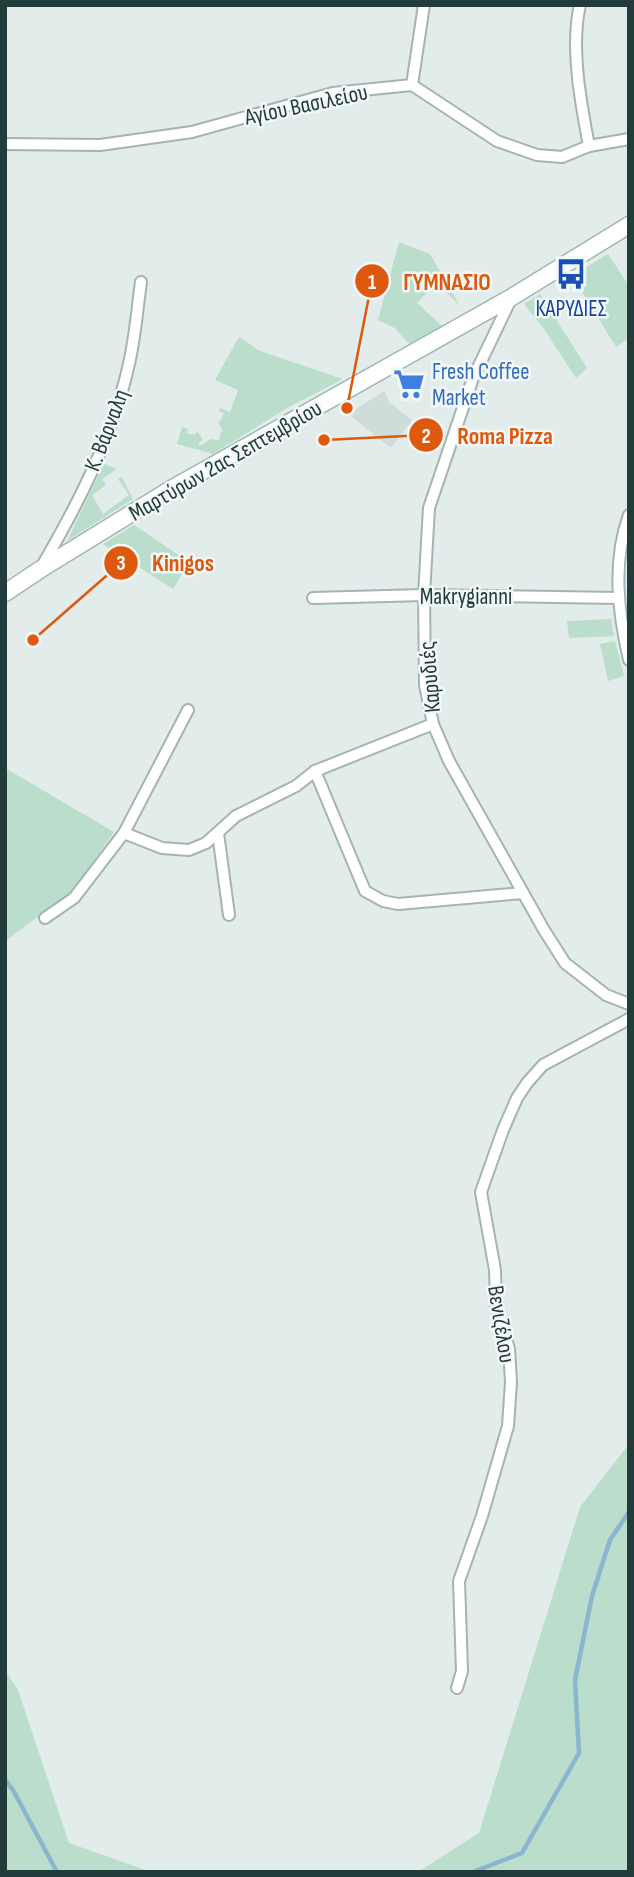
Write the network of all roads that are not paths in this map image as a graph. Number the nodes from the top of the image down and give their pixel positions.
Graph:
1 (424, 5) edge
2 (580, 5) edge
3 (412, 85) junction
4 (629, 139) edge
5 (5, 144) edge
6 (589, 146) junction
7 (629, 225) edge
8 (141, 282) dead end
9 (512, 298) junction
10 (629, 515) edge
11 (41, 569) junction
12 (5, 593) edge
13 (424, 596) junction
14 (313, 598) dead end
15 (619, 598) junction
16 (629, 660) edge
17 (188, 710) dead end
18 (433, 724) junction
19 (315, 771) junction
20 (124, 833) junction
21 (218, 833) junction
22 (523, 893) junction
23 (229, 915) dead end
24 (46, 918) dead end
25 (629, 1004) edge
26 (629, 1019) edge
27 (457, 1688) dead end

1 - 3 street
2 - 6 street
3 - 5 street, Αγίου Βασιλείου
3 - 6 street
4 - 6 street
7 - 9 street, Μαρτύρων 2ας Σεπτεμβρίου
8 - 11 street, Κ. Βάρναλη
9 - 11 street, Μαρτύρων 2ας Σεπτεμβρίου
9 - 13 street, Καρυδιές
10 - 15 street
11 - 12 street, Μαρτύρων 2ας Σεπτεμβρίου
13 - 14 street, Makrygianni
13 - 15 street, Makrygianni
13 - 18 street, Καρυδιές
15 - 16 street
17 - 20 street
18 - 19 street
18 - 22 street, Καρυδιές
19 - 21 street
19 - 22 street
20 - 21 street
20 - 24 street
21 - 23 street
22 - 25 street, Καρυδιές
26 - 27 street, Βενιζέλου

